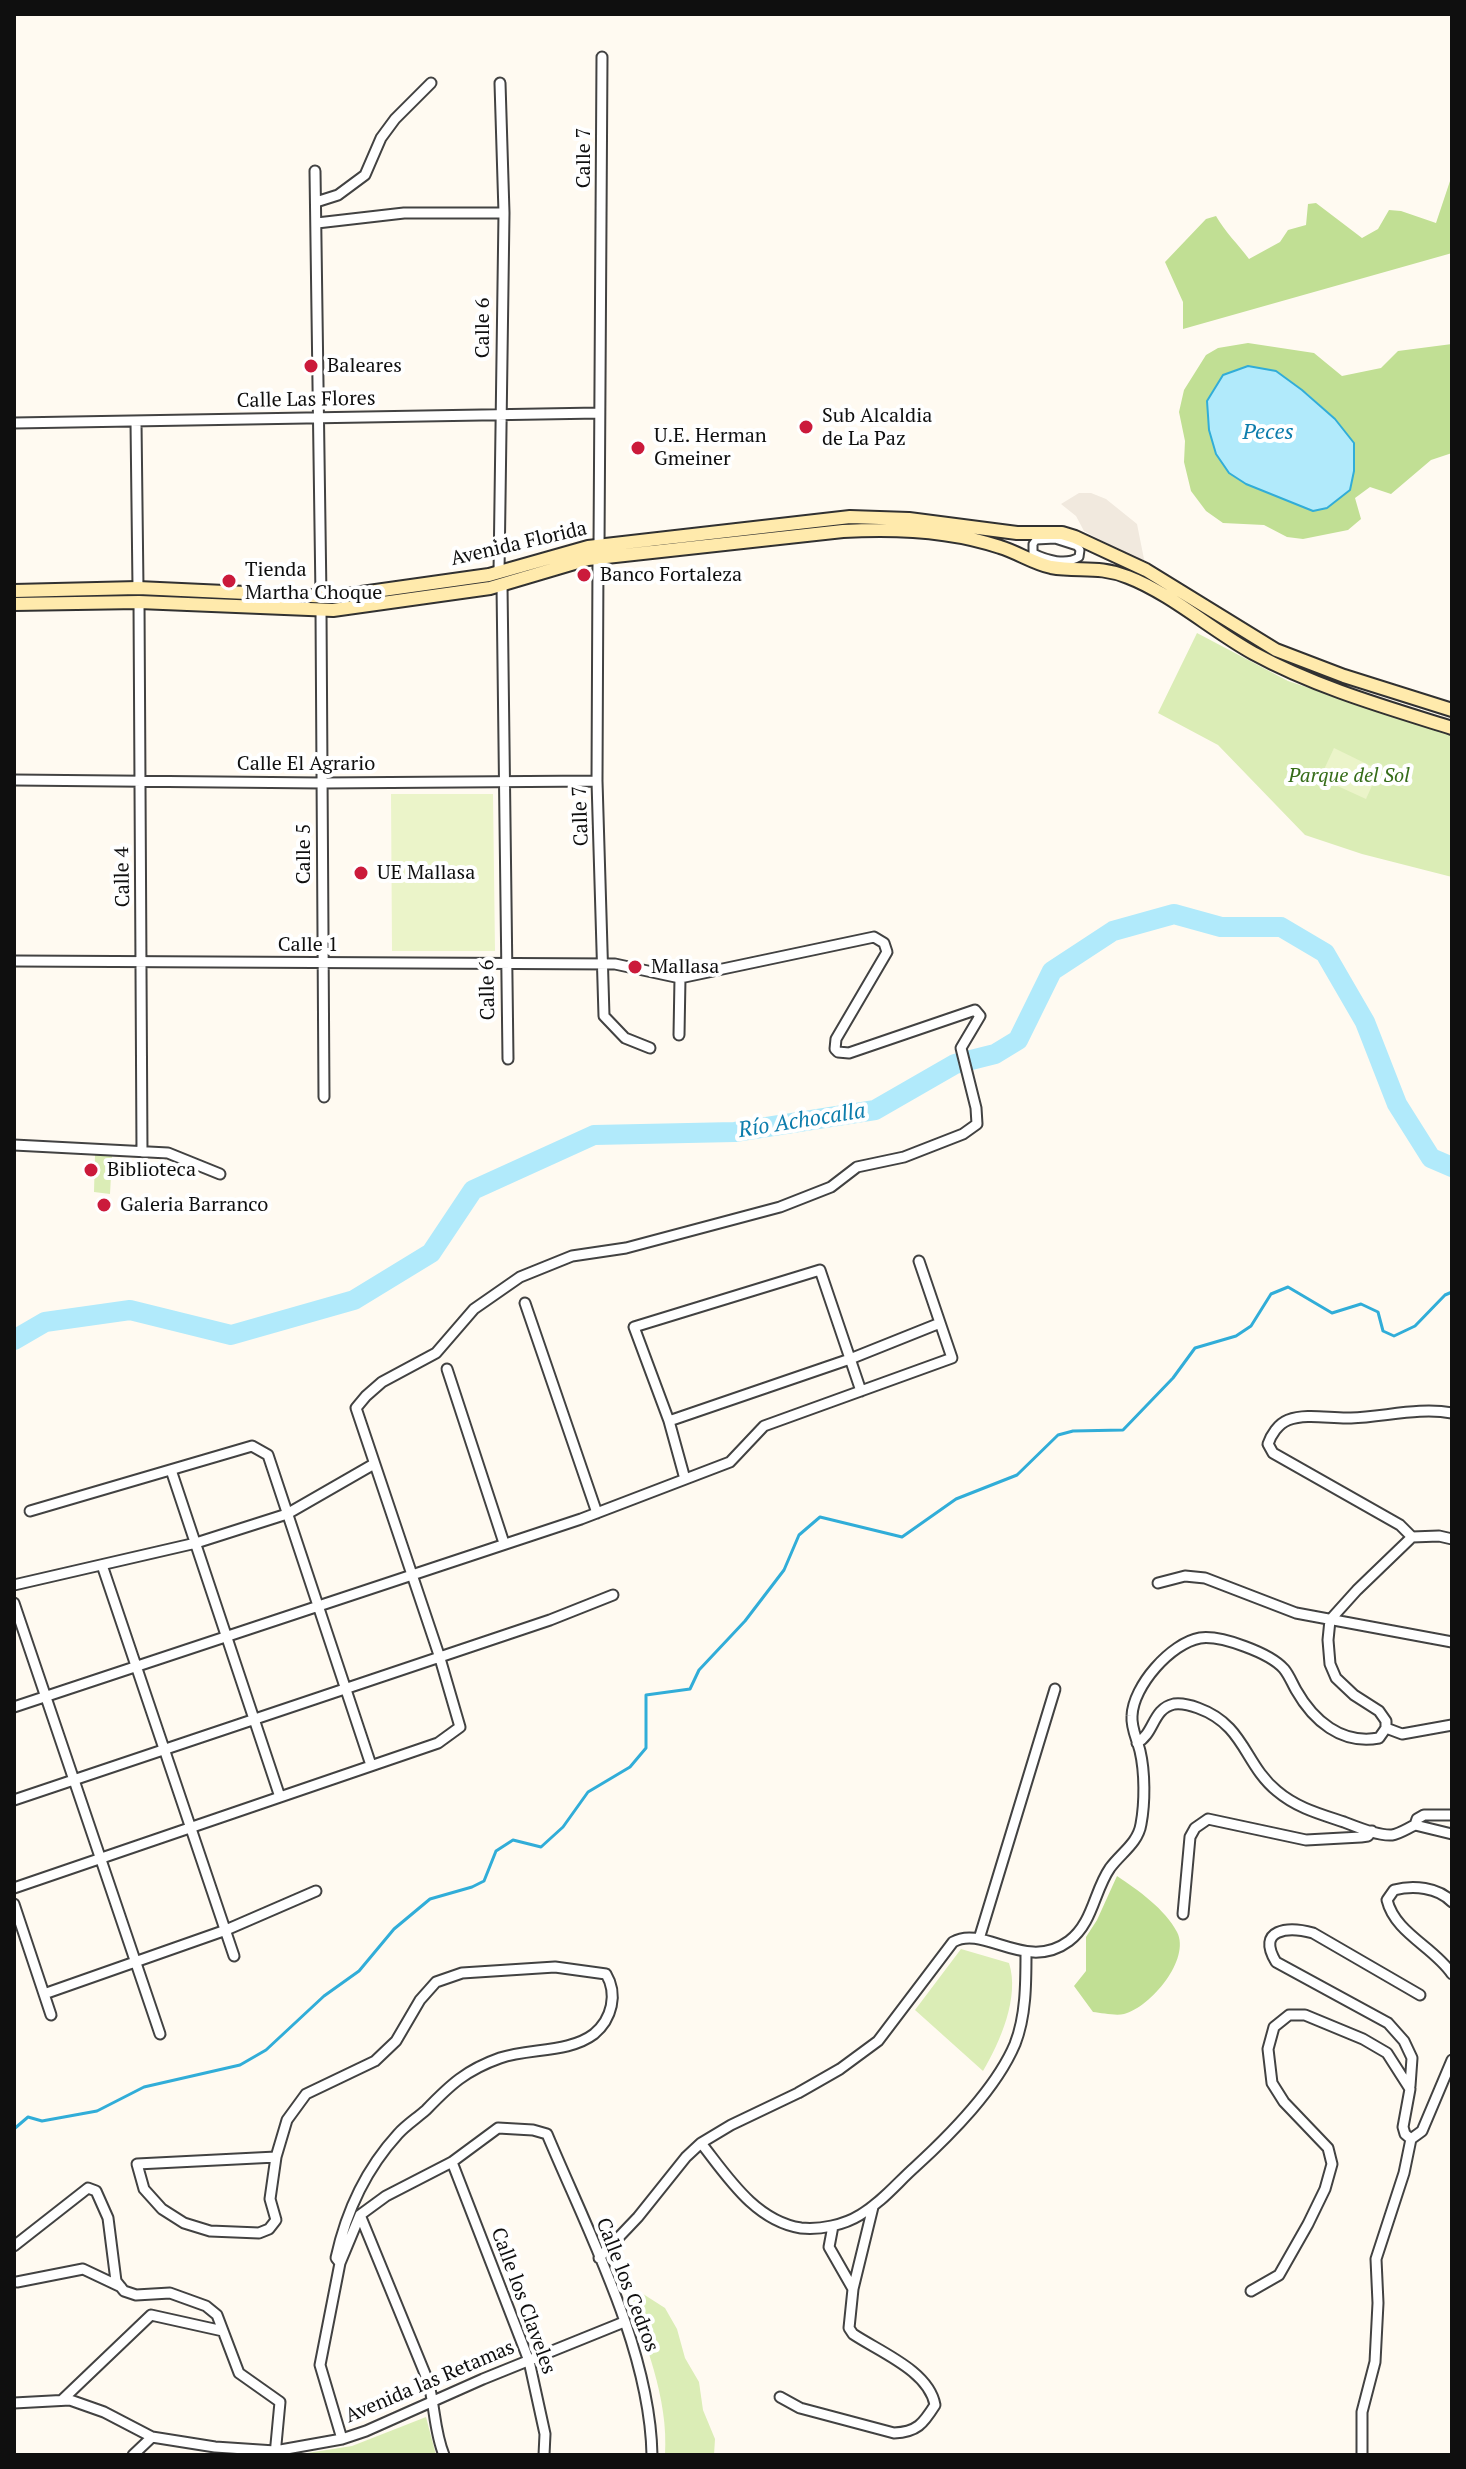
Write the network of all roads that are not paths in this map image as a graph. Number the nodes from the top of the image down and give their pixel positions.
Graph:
1 (602, 57) dead end
2 (431, 83) dead end
3 (500, 83) dead end
4 (315, 171) dead end
5 (316, 202) junction
6 (504, 213) junction
7 (317, 223) junction
8 (599, 413) junction
9 (501, 414) junction
10 (320, 418) junction
11 (136, 422) junction
12 (14, 423) edge
13 (1034, 536) junction
14 (1085, 543) junction
15 (598, 553) junction
16 (1027, 558) junction
17 (1080, 567) junction
18 (500, 578) junction
19 (138, 588) junction
20 (14, 591) edge
21 (139, 602) junction
22 (14, 604) edge
23 (321, 604) junction
24 (1452, 710) edge
25 (1452, 728) edge
26 (14, 780) edge
27 (140, 781) junction
28 (504, 781) junction
29 (597, 781) junction
30 (322, 783) junction
31 (14, 961) edge
32 (142, 962) junction
33 (322, 963) junction
34 (602, 964) junction
35 (505, 965) junction
36 (680, 978) junction
37 (679, 1035) dead end
38 (650, 1048) dead end
39 (508, 1059) dead end
40 (324, 1097) dead end
41 (14, 1145) edge
42 (142, 1152) junction
43 (220, 1174) dead end
44 (919, 1261) dead end
45 (525, 1303) dead end
46 (940, 1323) junction
47 (850, 1359) junction
48 (447, 1369) dead end
49 (861, 1391) junction
50 (1452, 1413) edge
51 (669, 1421) junction
52 (374, 1464) junction
53 (171, 1470) junction
54 (685, 1479) junction
55 (30, 1511) dead end
56 (597, 1513) junction
57 (287, 1514) junction
58 (1412, 1537) junction
59 (1452, 1539) edge
60 (196, 1543) junction
61 (504, 1543) junction
62 (102, 1565) junction
63 (411, 1573) junction
64 (1158, 1583) dead end
65 (14, 1585) edge
66 (613, 1595) dead end
67 (14, 1603) edge
68 (318, 1605) junction
69 (1330, 1620) junction
70 (226, 1635) junction
71 (1452, 1642) edge
72 (439, 1657) junction
73 (136, 1665) junction
74 (346, 1688) junction
75 (1055, 1689) dead end
76 (46, 1696) junction
77 (14, 1707) edge
78 (254, 1719) junction
79 (1452, 1725) edge
80 (1386, 1728) junction
81 (1137, 1743) junction
82 (165, 1749) junction
83 (371, 1765) junction
84 (74, 1780) junction
85 (280, 1797) junction
86 (14, 1800) edge
87 (1452, 1815) edge
88 (1415, 1825) junction
89 (191, 1827) junction
90 (1372, 1831) junction
91 (1452, 1834) edge
92 (100, 1858) junction
93 (14, 1888) edge
94 (316, 1891) dead end
95 (1452, 1902) edge
96 (14, 1904) edge
97 (1183, 1914) dead end
98 (226, 1930) junction
99 (979, 1939) junction
100 (1026, 1953) junction
101 (234, 1956) dead end
102 (135, 1962) junction
103 (1452, 1974) edge
104 (44, 1994) junction
105 (1420, 1995) dead end
106 (51, 2015) dead end
107 (160, 2034) dead end
108 (1452, 2060) edge
109 (1410, 2089) junction
110 (1411, 2139) junction
111 (701, 2143) junction
112 (276, 2157) junction
113 (452, 2162) junction
114 (873, 2207) junction
115 (360, 2215) junction
116 (833, 2226) junction
117 (14, 2246) edge
118 (599, 2258) junction
119 (340, 2263) junction
120 (17, 2282) dead end
121 (121, 2287) junction
122 (853, 2289) junction
123 (1251, 2291) dead end
124 (624, 2322) junction
125 (223, 2331) junction
126 (529, 2361) junction
127 (780, 2397) dead end
128 (62, 2401) junction
129 (434, 2401) junction
130 (14, 2403) edge
131 (152, 2437) junction
132 (342, 2439) junction
133 (275, 2453) edge
134 (133, 2455) edge
135 (444, 2455) edge
136 (544, 2455) edge
137 (652, 2455) edge
138 (1362, 2455) edge

1 - 8 street, Calle 7
2 - 5 street
3 - 6 street, Calle 6
4 - 5 street, Calle 5
5 - 7 street, Calle 5
6 - 7 street
6 - 9 street, Calle 6
7 - 10 street, Calle 5
8 - 9 street, Calle Las Flores
8 - 15 street, Calle 7
9 - 10 street, Calle Las Flores
9 - 18 street, Calle 6
10 - 11 street, Calle Las Flores
10 - 23 street, Calle 5
11 - 12 street, Calle Las Flores
11 - 19 street
13 - 13 street
13 - 14 main road, Avenida Florida
13 - 15 main road, Avenida Florida
13 - 16 main road
14 - 17 main road
14 - 24 main road, Avenida Florida
15 - 16 main road, Avenida Florida
15 - 18 main road, Avenida Florida
15 - 29 street, Calle 7
16 - 17 main road, Avenida Florida
17 - 25 main road, Avenida Florida
18 - 23 main road, Avenida Florida
18 - 28 street, Calle 6
19 - 20 main road, Avenida Florida
19 - 21 main road
19 - 23 main road, Avenida Florida
21 - 22 main road, Avenida Florida
21 - 23 main road, Avenida Florida
21 - 27 street, Calle 4
23 - 30 street, Calle 5
26 - 27 street, Calle El Agrario
27 - 30 street, Calle El Agrario
27 - 32 street, Calle 4
28 - 29 street, Calle El Agrario
28 - 30 street, Calle El Agrario
28 - 35 street, Calle 6
29 - 34 street, Calle 7
30 - 33 street, Calle 5
31 - 32 street, Calle 1
32 - 33 street, Calle 1
32 - 42 street, Calle 4
33 - 35 street, Calle 1
33 - 40 street, Calle 5
34 - 35 street, Calle 1
34 - 36 street, Calle 1
34 - 38 street, Calle 7
35 - 39 street, Calle 6
36 - 37 street
36 - 52 street
41 - 42 street
42 - 43 street
44 - 46 street
45 - 56 street
46 - 47 street
46 - 49 street
47 - 49 street
47 - 51 street
47 - 51 street
48 - 61 street
49 - 54 street
50 - 58 street
51 - 54 street
52 - 57 street
52 - 63 street
53 - 55 street
53 - 57 street
53 - 60 street
54 - 56 street
56 - 61 street
57 - 60 street
57 - 68 street
58 - 59 street
58 - 69 street
60 - 62 street
60 - 70 street
61 - 63 street
62 - 65 street
62 - 73 street
63 - 68 street
63 - 72 street
64 - 69 street
66 - 72 street
67 - 76 street
68 - 70 street
68 - 74 street
69 - 71 street
69 - 80 street
70 - 73 street
70 - 78 street
72 - 74 street
72 - 83 street
73 - 76 street
73 - 82 street
74 - 78 street
74 - 83 street
75 - 99 street
76 - 77 street
76 - 84 street
78 - 82 street
78 - 85 street
79 - 80 street
80 - 81 street
81 - 90 street
81 - 100 street
82 - 84 street
82 - 89 street
83 - 85 street
84 - 86 street
84 - 92 street
85 - 89 street
87 - 88 street
88 - 90 street
88 - 91 street
89 - 92 street
89 - 98 street
90 - 97 street
92 - 93 street
92 - 102 street
94 - 98 street
95 - 103 street
96 - 104 street
98 - 101 street
98 - 102 street
99 - 100 street
99 - 111 street
100 - 114 street
102 - 104 street
102 - 107 street
104 - 106 street
105 - 109 street
108 - 110 street
109 - 110 street
109 - 123 street
110 - 138 street
111 - 116 street
111 - 118 street
112 - 112 street
112 - 119 street
113 - 115 street
113 - 118 street, Calle los Cedros
113 - 126 street, Calle los Claveles
114 - 116 street
114 - 122 street
115 - 119 street
115 - 129 street
116 - 122 street
117 - 121 street
118 - 124 street, Calle los Cedros
119 - 132 street
120 - 121 street
121 - 125 street
122 - 127 street
124 - 126 street, Avenida las Retamas
124 - 137 street, Calle los Cedros
125 - 128 street
125 - 133 street
126 - 129 street, Avenida las Retamas
126 - 136 street, Calle los Claveles
128 - 130 street, Avenida las Retamas
128 - 131 street, Avenida las Retamas
129 - 132 street, Avenida las Retamas
129 - 135 street
131 - 133 street, Avenida las Retamas
131 - 134 street
132 - 133 street, Avenida las Retamas

